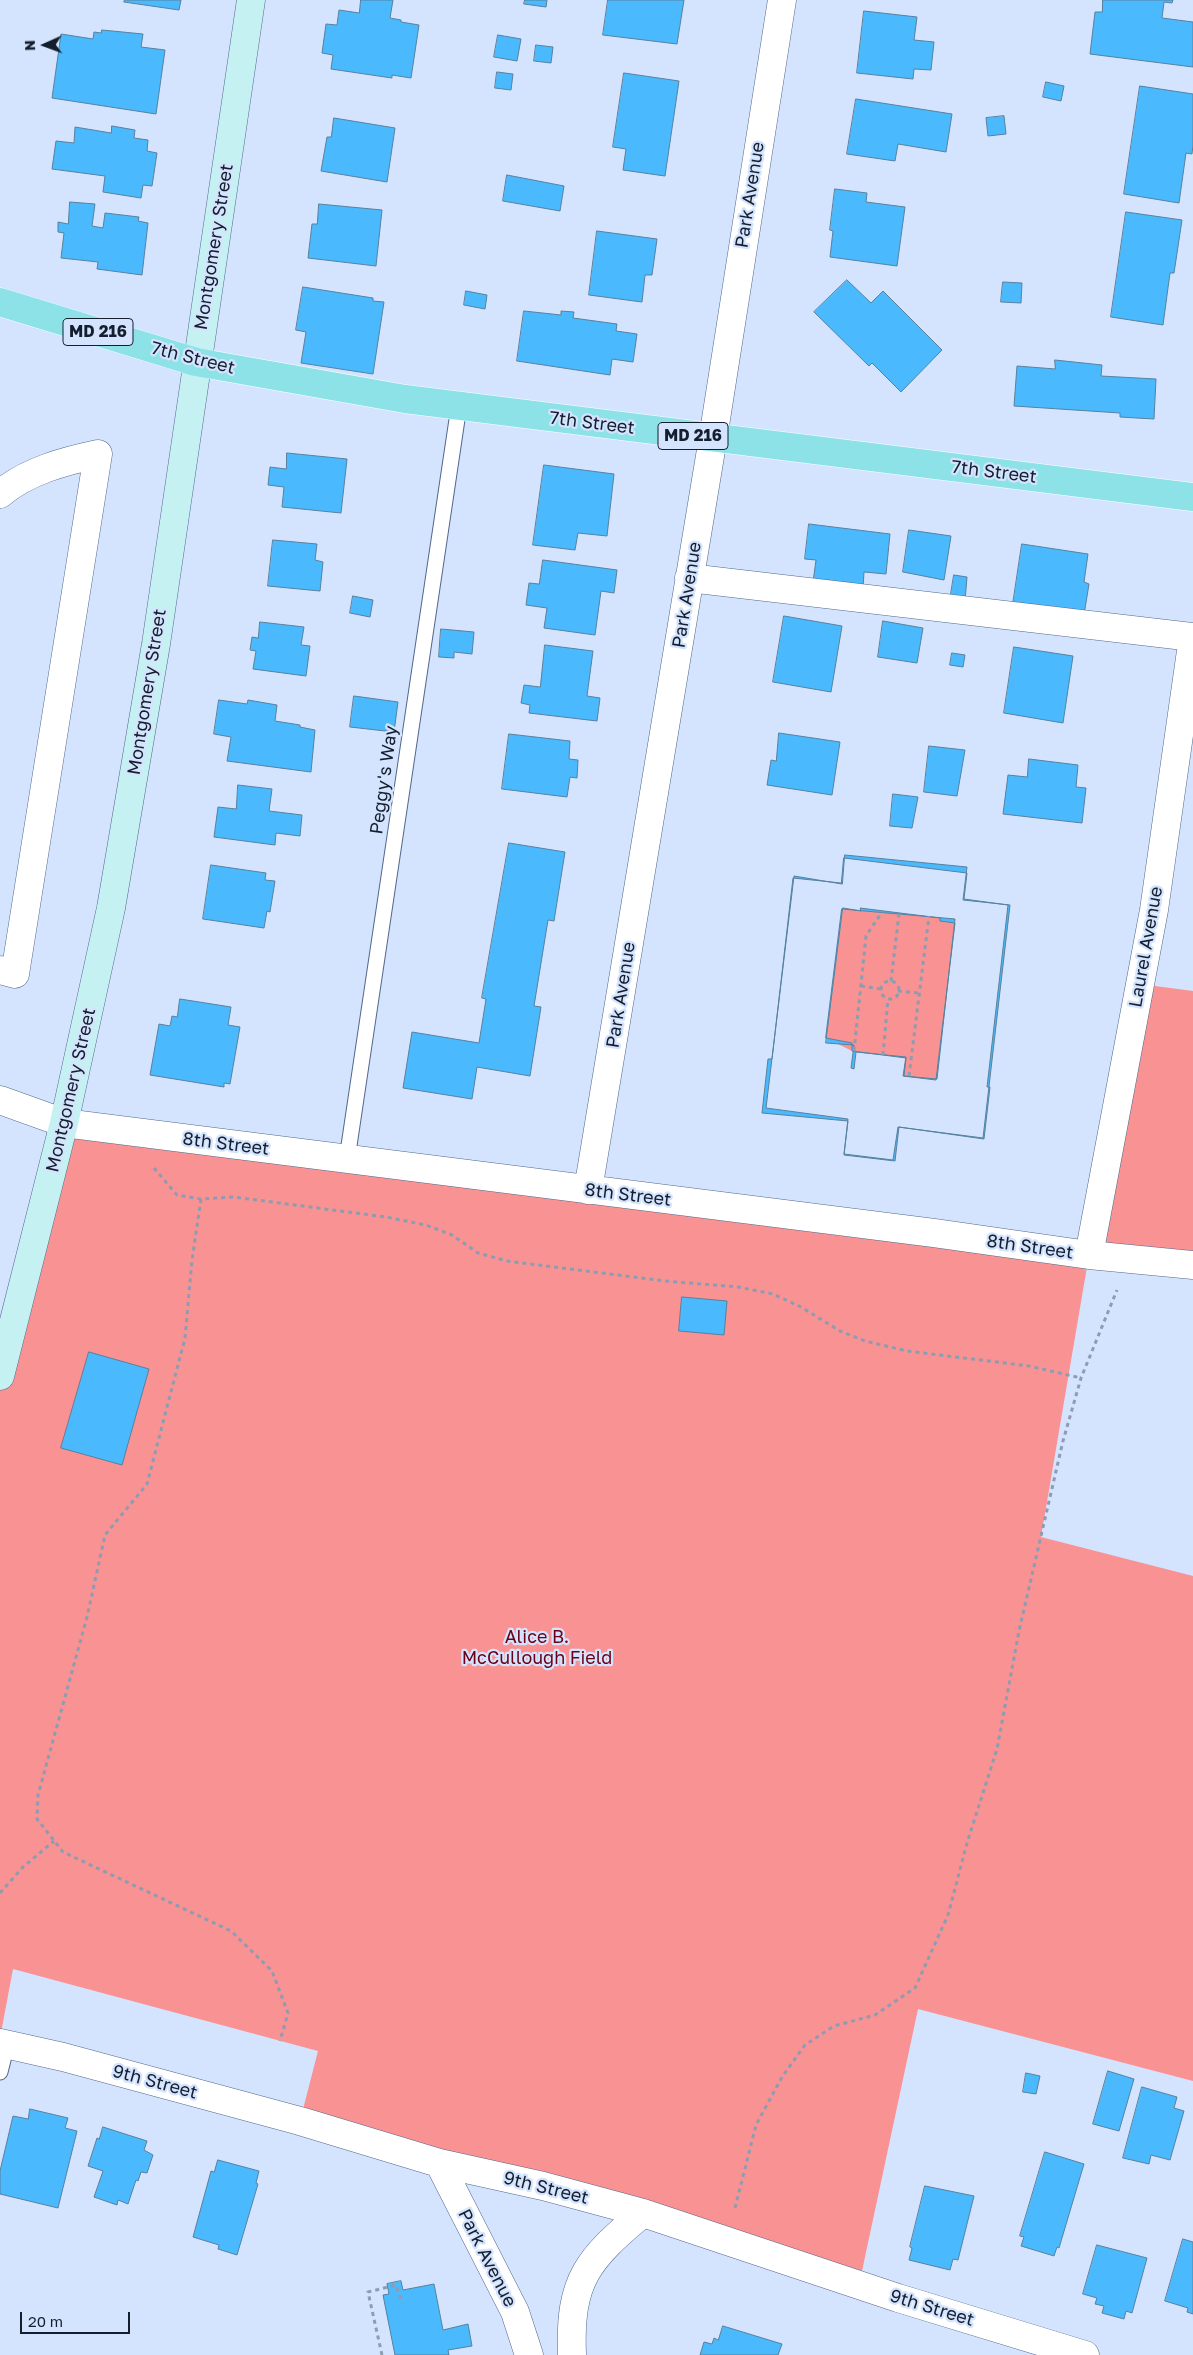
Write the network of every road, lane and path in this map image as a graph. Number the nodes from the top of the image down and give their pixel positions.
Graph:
1 (252, 0) edge
2 (782, 0) edge
3 (0, 302) edge
4 (196, 362) junction
5 (458, 406) junction
6 (713, 438) junction
7 (0, 494) edge
8 (1193, 496) edge
9 (689, 578) junction
10 (1193, 637) edge
11 (882, 912) dead end
12 (899, 914) dead end
13 (929, 916) dead end
14 (0, 970) edge
15 (891, 981) junction
16 (861, 986) junction
17 (880, 989) junction
18 (898, 991) junction
19 (919, 993) junction
20 (888, 999) junction
21 (854, 1051) dead end
22 (883, 1055) dead end
23 (909, 1076) dead end
24 (0, 1100) edge
25 (64, 1123) junction
26 (123, 1131) junction
27 (347, 1159) junction
28 (588, 1190) junction
29 (201, 1199) junction
30 (1089, 1255) junction
31 (1130, 1257) junction
32 (1193, 1265) edge
33 (0, 1376) edge
34 (1081, 1378) junction
35 (54, 1841) junction
36 (0, 1893) edge
37 (280, 2041) dead end
38 (3, 2044) edge
39 (0, 2072) edge
40 (439, 2163) junction
41 (643, 2212) junction
42 (726, 2241) junction
43 (402, 2303) dead end
44 (382, 2355) edge
45 (529, 2355) edge
46 (572, 2355) edge
47 (1085, 2355) edge

1 - 4 street, Montgomery Street
2 - 6 street, Park Avenue
3 - 4 main road, 7th Street / MD 216
4 - 5 main road, 7th Street / MD 216
4 - 25 street, Montgomery Street
5 - 6 main road, 7th Street / MD 216
5 - 27 lane, Peggy's Way
6 - 8 main road, 7th Street / MD 216
6 - 9 street, Park Avenue
7 - 14 street
9 - 10 street
9 - 28 street, Park Avenue
10 - 30 street, Laurel Avenue
11 - 16 path
12 - 15 path
13 - 19 path
15 - 17 path
15 - 18 path
16 - 17 path
16 - 21 path
17 - 20 path
18 - 19 path
18 - 20 path
19 - 23 path
20 - 22 path
24 - 25 street, 8th Street
25 - 26 street, 8th Street
25 - 33 street, Montgomery Street
26 - 27 street, 8th Street
26 - 29 path
27 - 28 street, 8th Street
28 - 30 street, 8th Street
29 - 34 path
29 - 35 path
30 - 31 street, 8th Street
31 - 32 street, 8th Street
31 - 34 path
34 - 42 path
35 - 36 path
35 - 37 path
38 - 39 lane
38 - 40 street, 9th Street
40 - 41 street, 9th Street
40 - 45 street, Park Avenue
41 - 42 street, 9th Street
41 - 46 street
42 - 47 street, 9th Street
43 - 44 path

